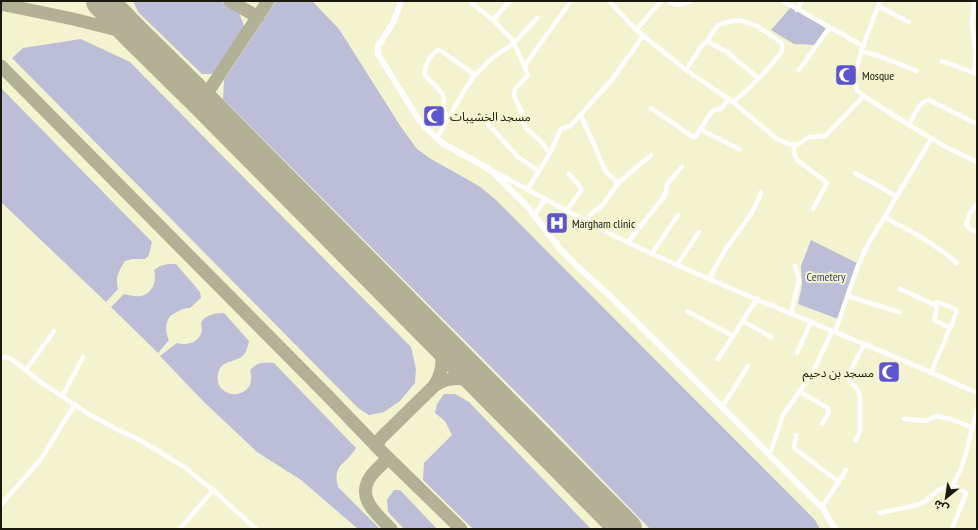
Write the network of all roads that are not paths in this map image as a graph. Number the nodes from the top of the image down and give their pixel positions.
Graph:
1 (401, 1) edge
2 (510, 1) edge
3 (571, 1) edge
4 (609, 1) edge
5 (661, 1) edge
6 (669, 1) edge
7 (691, 1) edge
8 (782, 1) edge
9 (802, 1) edge
10 (880, 1) edge
11 (974, 1) edge
12 (472, 3) dead end
13 (878, 6) junction
14 (797, 10) junction
15 (537, 18) dead end
16 (493, 20) junction
17 (909, 22) dead end
18 (830, 28) junction
19 (636, 30) junction
20 (643, 36) junction
21 (706, 42) junction
22 (514, 43) junction
23 (862, 49) junction
24 (942, 61) dead end
25 (525, 65) junction
26 (686, 70) junction
27 (799, 70) dead end
28 (917, 71) dead end
29 (975, 74) edge
30 (475, 75) junction
31 (759, 79) junction
32 (864, 96) junction
33 (731, 101) junction
34 (651, 108) dead end
35 (581, 115) junction
36 (447, 119) junction
37 (487, 123) dead end
38 (975, 123) dead end
39 (909, 125) junction
40 (700, 129) junction
41 (437, 138) junction
42 (931, 139) junction
43 (794, 145) junction
44 (739, 148) dead end
45 (550, 153) junction
46 (651, 155) dead end
47 (977, 162) edge
48 (682, 167) dead end
49 (489, 169) junction
50 (539, 172) junction
51 (855, 172) dead end
52 (569, 174) dead end
53 (618, 183) junction
54 (527, 190) junction
55 (761, 192) dead end
56 (896, 196) junction
57 (545, 199) junction
58 (977, 204) edge
59 (813, 209) dead end
60 (566, 211) junction
61 (678, 215) dead end
62 (534, 216) junction
63 (884, 217) junction
64 (587, 222) junction
65 (699, 232) dead end
66 (976, 232) dead end
67 (628, 242) junction
68 (652, 253) junction
69 (957, 263) dead end
70 (677, 265) junction
71 (795, 266) dead end
72 (709, 278) junction
73 (900, 289) dead end
74 (848, 296) junction
75 (757, 299) junction
76 (935, 305) junction
77 (687, 310) dead end
78 (899, 312) dead end
79 (791, 313) junction
80 (743, 321) junction
81 (811, 322) junction
82 (950, 328) junction
83 (54, 331) dead end
84 (833, 332) junction
85 (733, 336) junction
86 (772, 337) dead end
87 (864, 345) junction
88 (797, 353) dead end
89 (83, 357) dead end
90 (1, 358) edge
91 (718, 359) dead end
92 (748, 366) dead end
93 (26, 370) junction
94 (931, 373) junction
95 (800, 392) junction
96 (977, 393) edge
97 (62, 395) junction
98 (75, 404) junction
99 (722, 407) junction
100 (977, 411) edge
101 (904, 419) dead end
102 (822, 424) dead end
103 (972, 427) junction
104 (796, 434) dead end
105 (855, 441) dead end
106 (770, 454) junction
107 (846, 470) dead end
108 (839, 482) junction
109 (952, 485) junction
110 (213, 490) junction
111 (1, 505) edge
112 (822, 508) junction
113 (878, 513) dead end
114 (180, 529) edge
115 (256, 529) edge
116 (835, 529) edge
117 (952, 529) edge

1 - 41 main road
2 - 16 street
3 - 25 street
4 - 19 street
5 - 19 street
6 - 7 street
8 - 14 street
9 - 14 street
10 - 13 street
11 - 29 street
12 - 16 street
13 - 17 street
13 - 23 street
14 - 18 street
15 - 22 street
16 - 22 street
18 - 23 street
18 - 27 street
19 - 20 street
20 - 26 street
20 - 35 street
21 - 26 street
21 - 31 street
21 - 31 street
22 - 25 street
22 - 30 street
23 - 28 street
23 - 32 street
24 - 29 street
25 - 45 street
26 - 33 street
30 - 36 street
30 - 36 street
31 - 33 street
32 - 39 street
32 - 43 street
33 - 40 street
33 - 43 street
34 - 40 street
35 - 45 street
35 - 53 street
36 - 41 street
37 - 50 street
38 - 39 street
39 - 42 street
40 - 44 street
41 - 49 main road
42 - 47 street
42 - 56 street
43 - 59 street
45 - 50 street
46 - 53 street
48 - 67 street
49 - 54 street
49 - 62 main road
50 - 54 street
51 - 56 street
52 - 60 street
53 - 64 street
54 - 57 street
55 - 72 street
56 - 63 street
57 - 60 street
57 - 62 street
58 - 66 street
60 - 64 street
61 - 68 street
62 - 99 main road
63 - 69 street
63 - 74 street
64 - 67 street
65 - 70 street
67 - 68 street
68 - 70 street
70 - 72 street
71 - 79 street
72 - 75 street
73 - 76 street
74 - 78 street
74 - 84 street
75 - 79 street
75 - 80 street
76 - 82 street
76 - 82 street
77 - 85 street
79 - 81 street
80 - 85 street
80 - 86 street
81 - 84 street
81 - 88 street
82 - 94 street
83 - 93 street
84 - 87 street
84 - 95 street
85 - 91 street
87 - 94 street
87 - 105 street
89 - 97 street
90 - 93 street
92 - 99 street
93 - 97 street
94 - 96 street
95 - 102 street
95 - 106 street
97 - 98 street
98 - 110 street
98 - 111 street
99 - 106 main road
100 - 103 street
101 - 103 street
103 - 109 street
104 - 108 street
106 - 112 main road
107 - 108 street
108 - 112 street
109 - 113 street
109 - 117 street
110 - 114 street
110 - 115 street
112 - 116 main road

